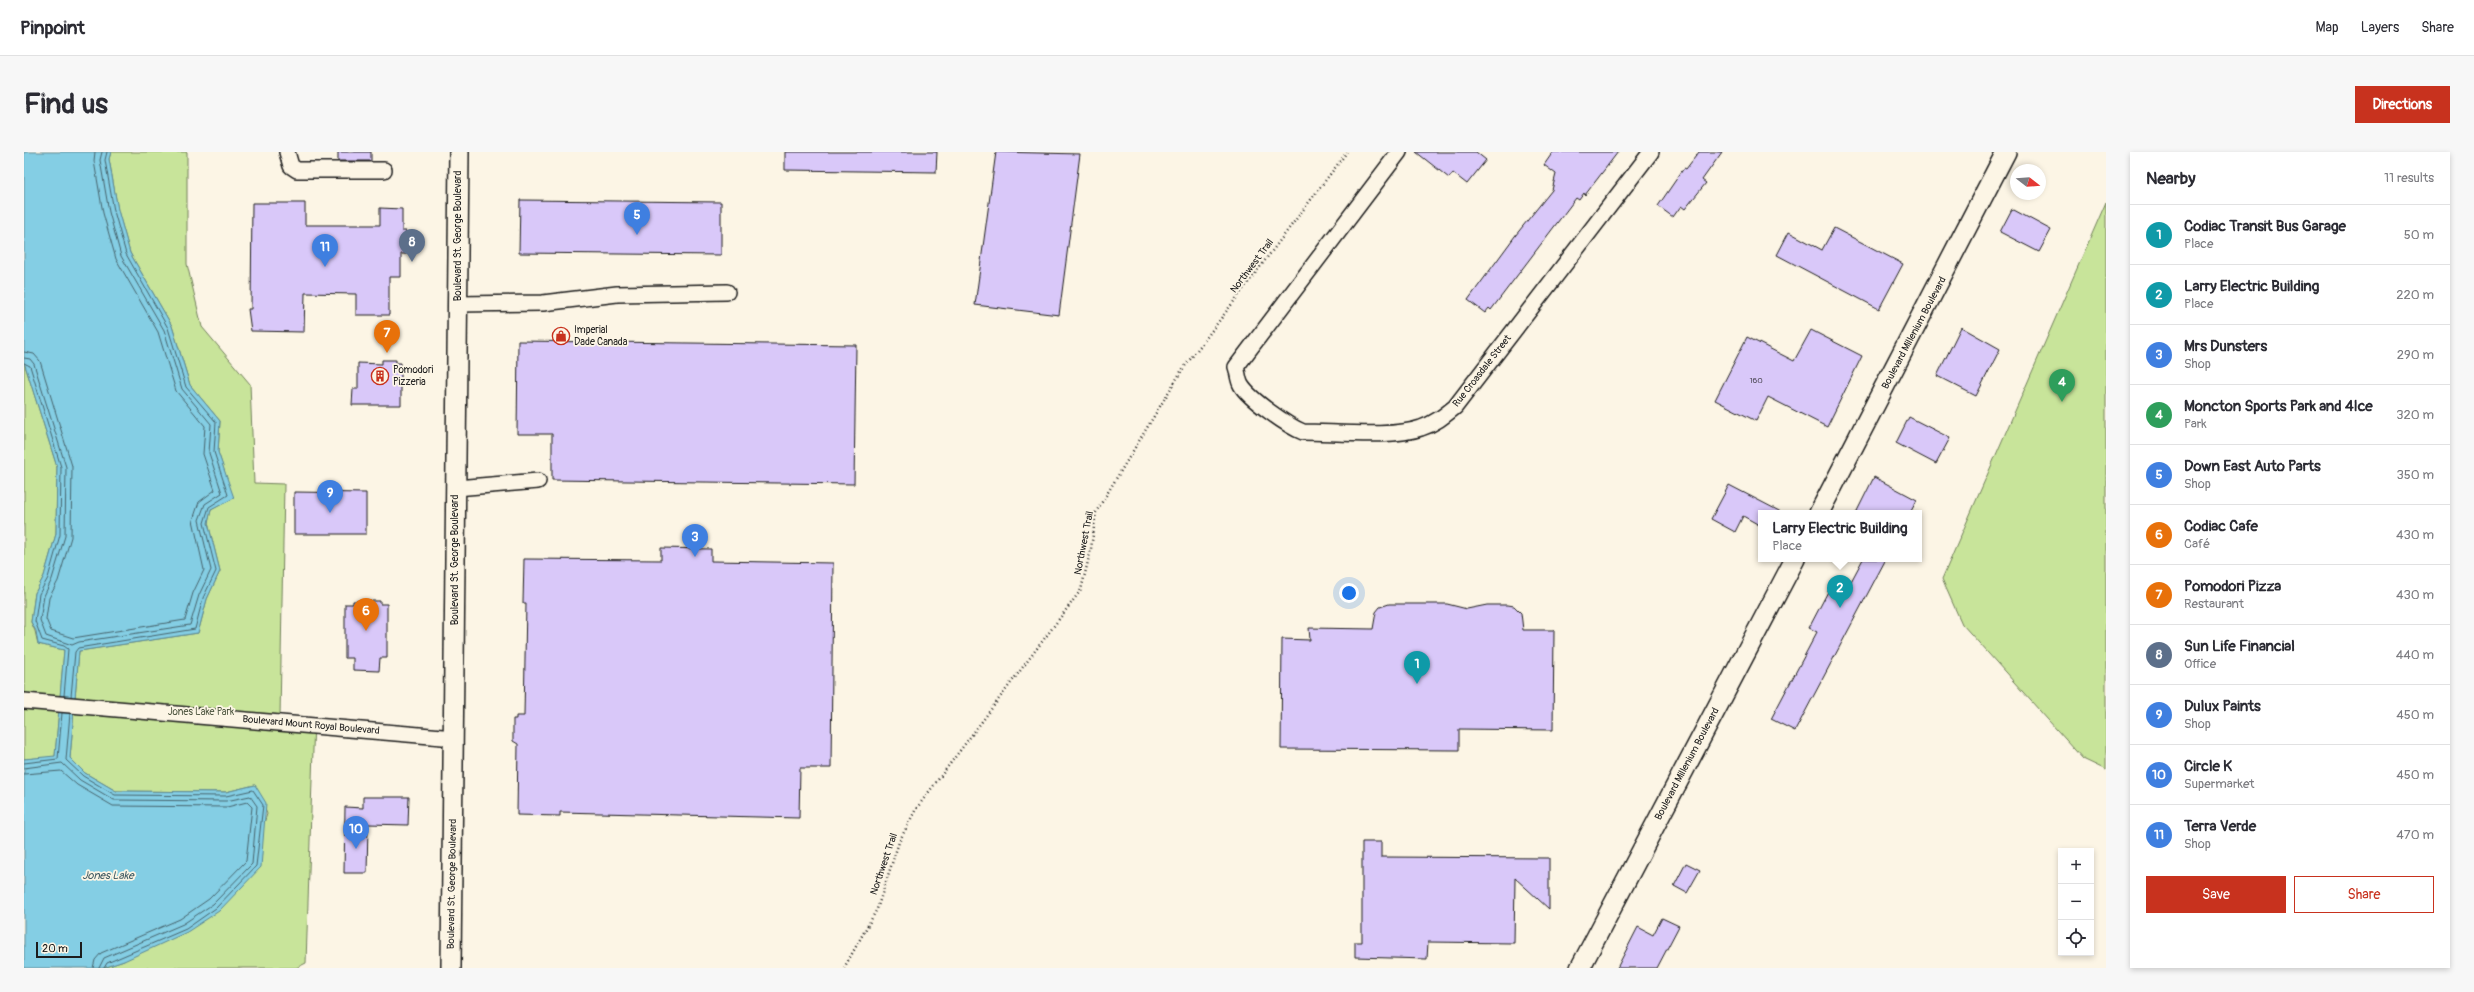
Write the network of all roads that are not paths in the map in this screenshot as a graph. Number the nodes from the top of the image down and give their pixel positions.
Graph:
1 (287, 152) edge
2 (459, 152) edge
3 (1399, 152) edge
4 (1651, 152) edge
5 (2006, 152) edge
6 (384, 170) dead end
7 (727, 292) dead end
8 (457, 304) junction
9 (538, 481) dead end
10 (456, 488) junction
11 (1821, 510) edge
12 (1793, 562) edge
13 (24, 701) edge
14 (454, 738) junction
15 (451, 968) edge
16 (1580, 968) edge

1 - 6 street
2 - 8 main road, Boulevard St. George Boulevard
3 - 4 street, Rue Croasdale Street
5 - 11 main road, Boulevard Millenium Boulevard
7 - 8 street
8 - 10 main road, Boulevard St. George Boulevard
9 - 10 street
10 - 14 main road, Boulevard St. George Boulevard
12 - 16 main road, Boulevard Millenium Boulevard
13 - 14 street, Boulevard Mount Royal Boulevard
14 - 15 main road, Boulevard St. George Boulevard

